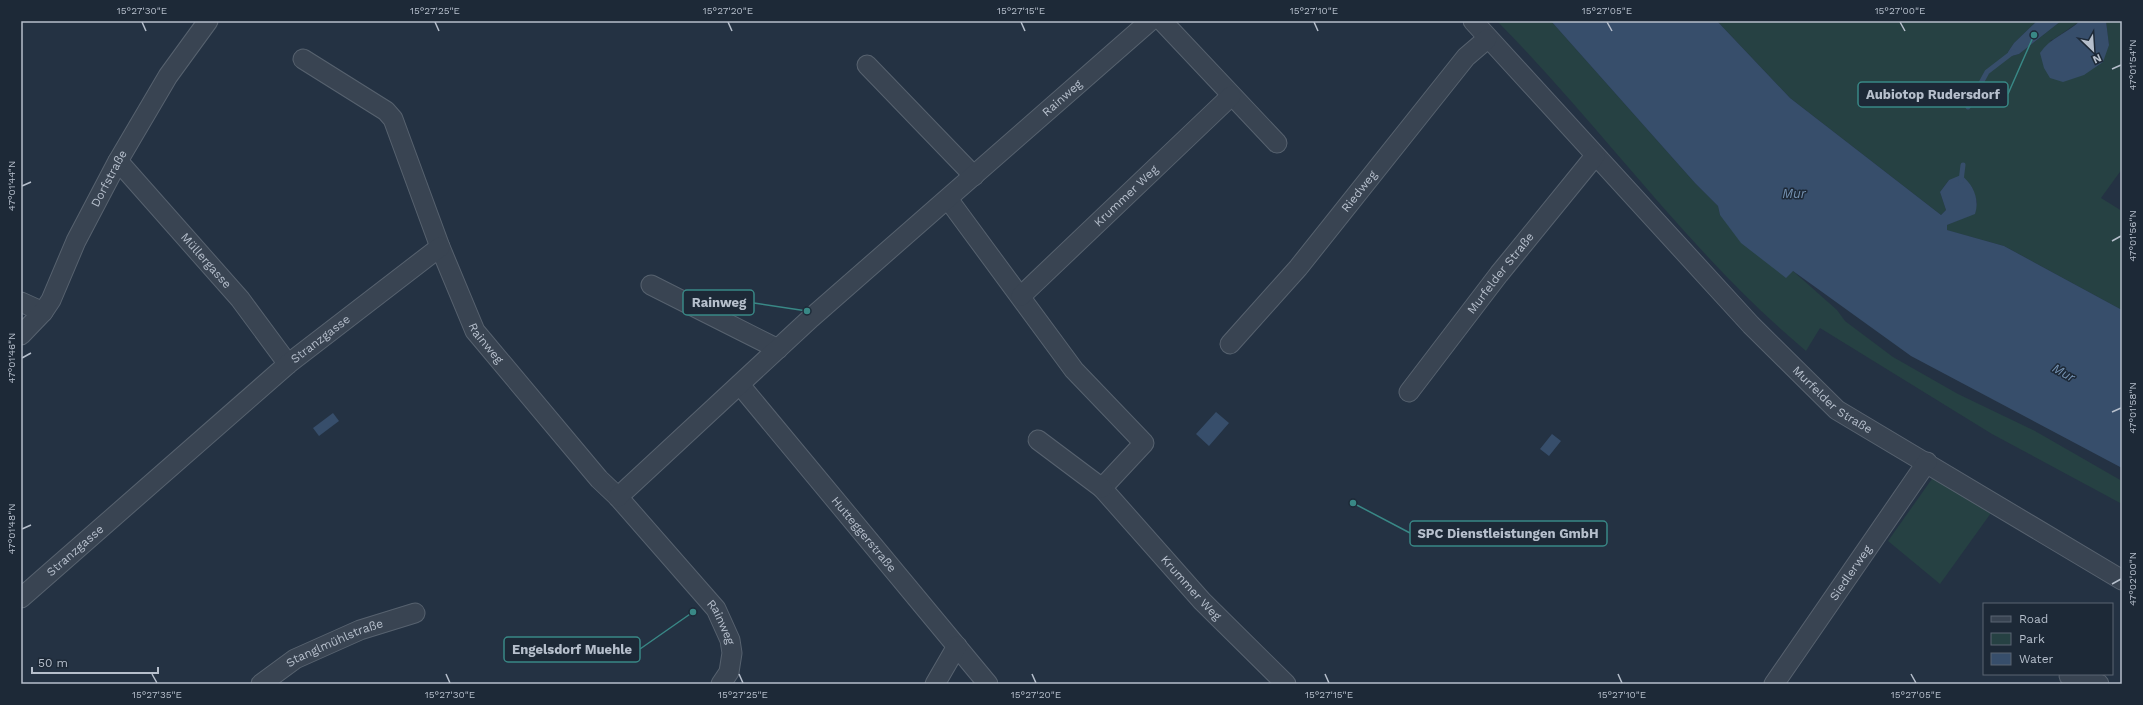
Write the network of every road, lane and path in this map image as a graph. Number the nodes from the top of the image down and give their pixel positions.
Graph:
1 (1150, 21) edge
2 (1162, 21) edge
3 (1473, 21) edge
4 (204, 22) edge
5 (1487, 38) junction
6 (303, 59) dead end
7 (867, 65) dead end
8 (1231, 96) junction
9 (1277, 142) dead end
10 (1595, 156) junction
11 (118, 162) junction
12 (974, 176) junction
13 (948, 199) junction
14 (440, 247) junction
15 (651, 285) dead end
16 (1020, 296) junction
17 (21, 302) edge
18 (43, 312) junction
19 (21, 335) edge
20 (1230, 344) dead end
21 (778, 349) junction
22 (288, 364) junction
23 (740, 385) junction
24 (1409, 392) dead end
25 (1038, 440) dead end
26 (1927, 462) junction
27 (1102, 488) junction
28 (618, 497) junction
29 (2122, 580) edge
30 (21, 598) edge
31 (415, 613) dead end
32 (957, 646) junction
33 (2069, 676) dead end
34 (261, 684) edge
35 (721, 684) edge
36 (935, 684) edge
37 (988, 684) edge
38 (1286, 684) edge
39 (1774, 684) edge
40 (2099, 684) edge

1 - 12 street, Rainweg
2 - 8 street
3 - 5 street, Murfelder Straße
4 - 11 street, Dorfstraße
5 - 10 street, Murfelder Straße
5 - 20 street, Riedweg
6 - 14 street
7 - 12 street
8 - 9 street
8 - 16 street, Krummer Weg
10 - 24 street, Murfelder Straße
10 - 26 street, Murfelder Straße
11 - 18 street, Dorfstraße
11 - 22 street, Müllergasse
12 - 13 street, Rainweg
13 - 16 street
13 - 21 street, Rainweg
14 - 22 street, Stranzgasse
14 - 28 street, Rainweg
15 - 21 street
16 - 27 street
17 - 18 street
18 - 19 street, Dorfstraße
21 - 23 street, Rainweg
22 - 30 street, Stranzgasse
23 - 28 street, Rainweg
23 - 32 street, Hutteggerstraße
25 - 27 street, Krummer Weg
26 - 29 street, Murfelder Straße
26 - 39 street, Siedlerweg
27 - 38 street, Krummer Weg
28 - 35 street, Rainweg
31 - 34 street, Stanglmühlstraße
32 - 36 street
32 - 37 street, Hutteggerstraße
33 - 40 street

